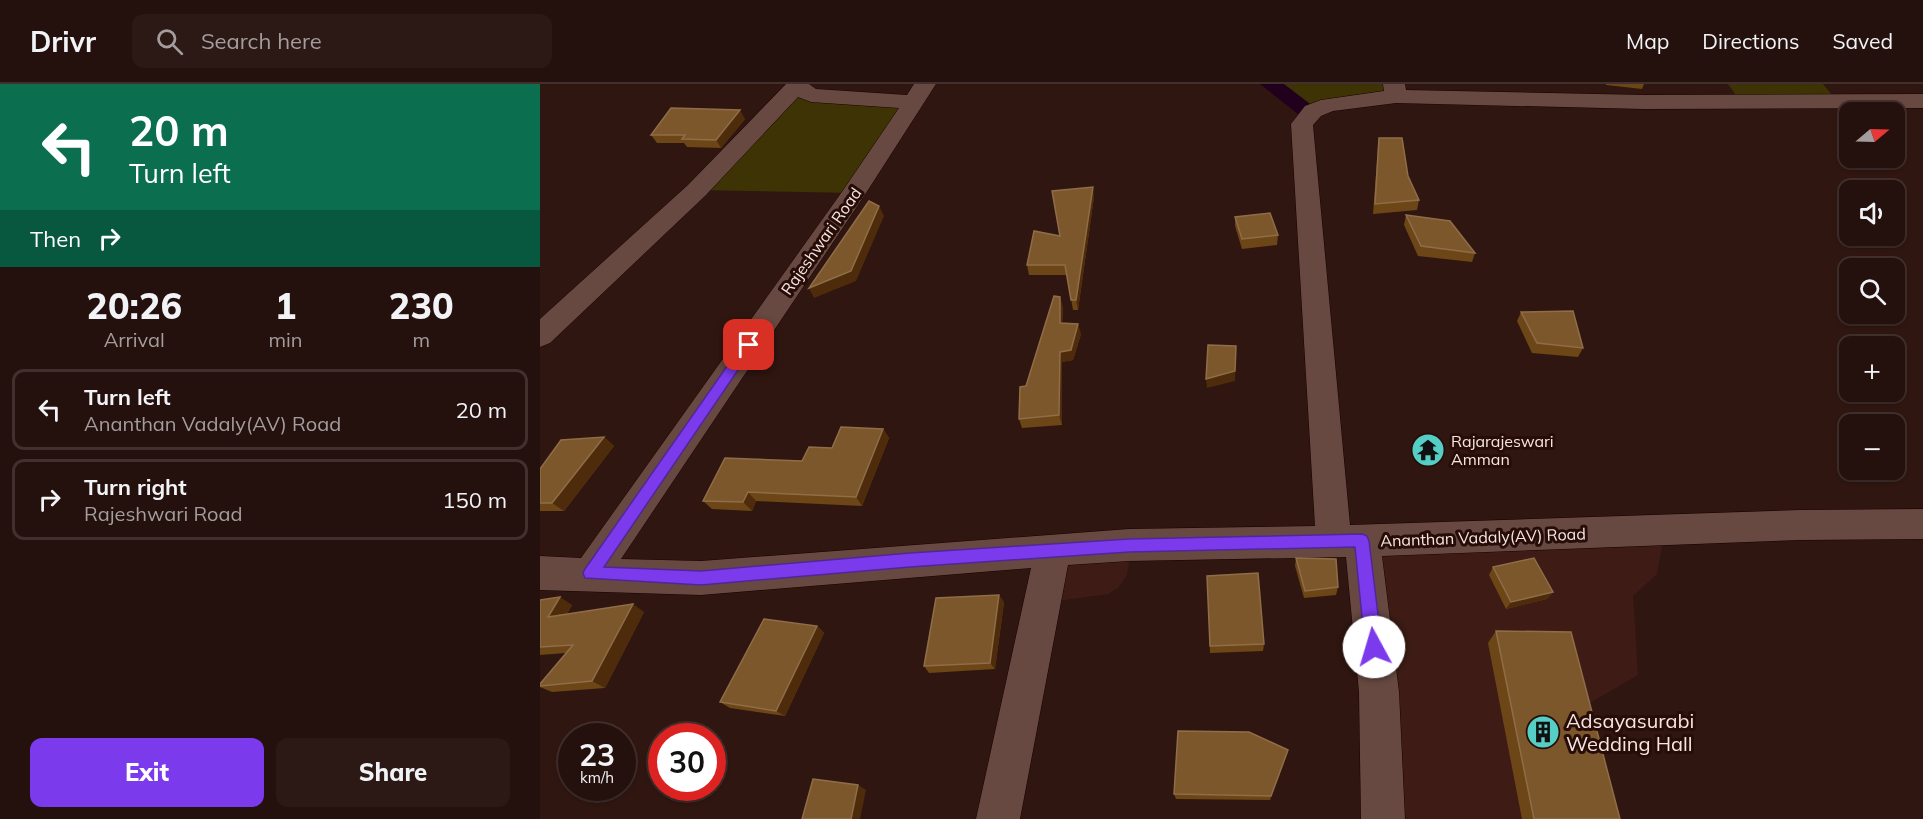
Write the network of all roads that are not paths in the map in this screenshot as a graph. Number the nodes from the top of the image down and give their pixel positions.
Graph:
1 (797, 85) edge
2 (1395, 90) edge
3 (1830, 92) edge
4 (920, 93) edge
5 (1923, 101) edge
6 (540, 336) edge
7 (1923, 524) edge
8 (1348, 541) junction
9 (1053, 551) junction
10 (540, 573) edge
11 (591, 573) junction
12 (998, 819) edge
13 (1383, 819) edge

1 - 4 street
1 - 6 street
2 - 3 street
2 - 8 street
3 - 5 street
4 - 11 street, Rajeshwari Road
7 - 8 street, Ananthan Vadaly(AV) Road
8 - 9 street, Ananthan Vadaly(AV) Road
8 - 13 street
9 - 11 street, Ananthan Vadaly(AV) Road
9 - 12 street
10 - 11 street, Ananthan Vadaly(AV) Road

